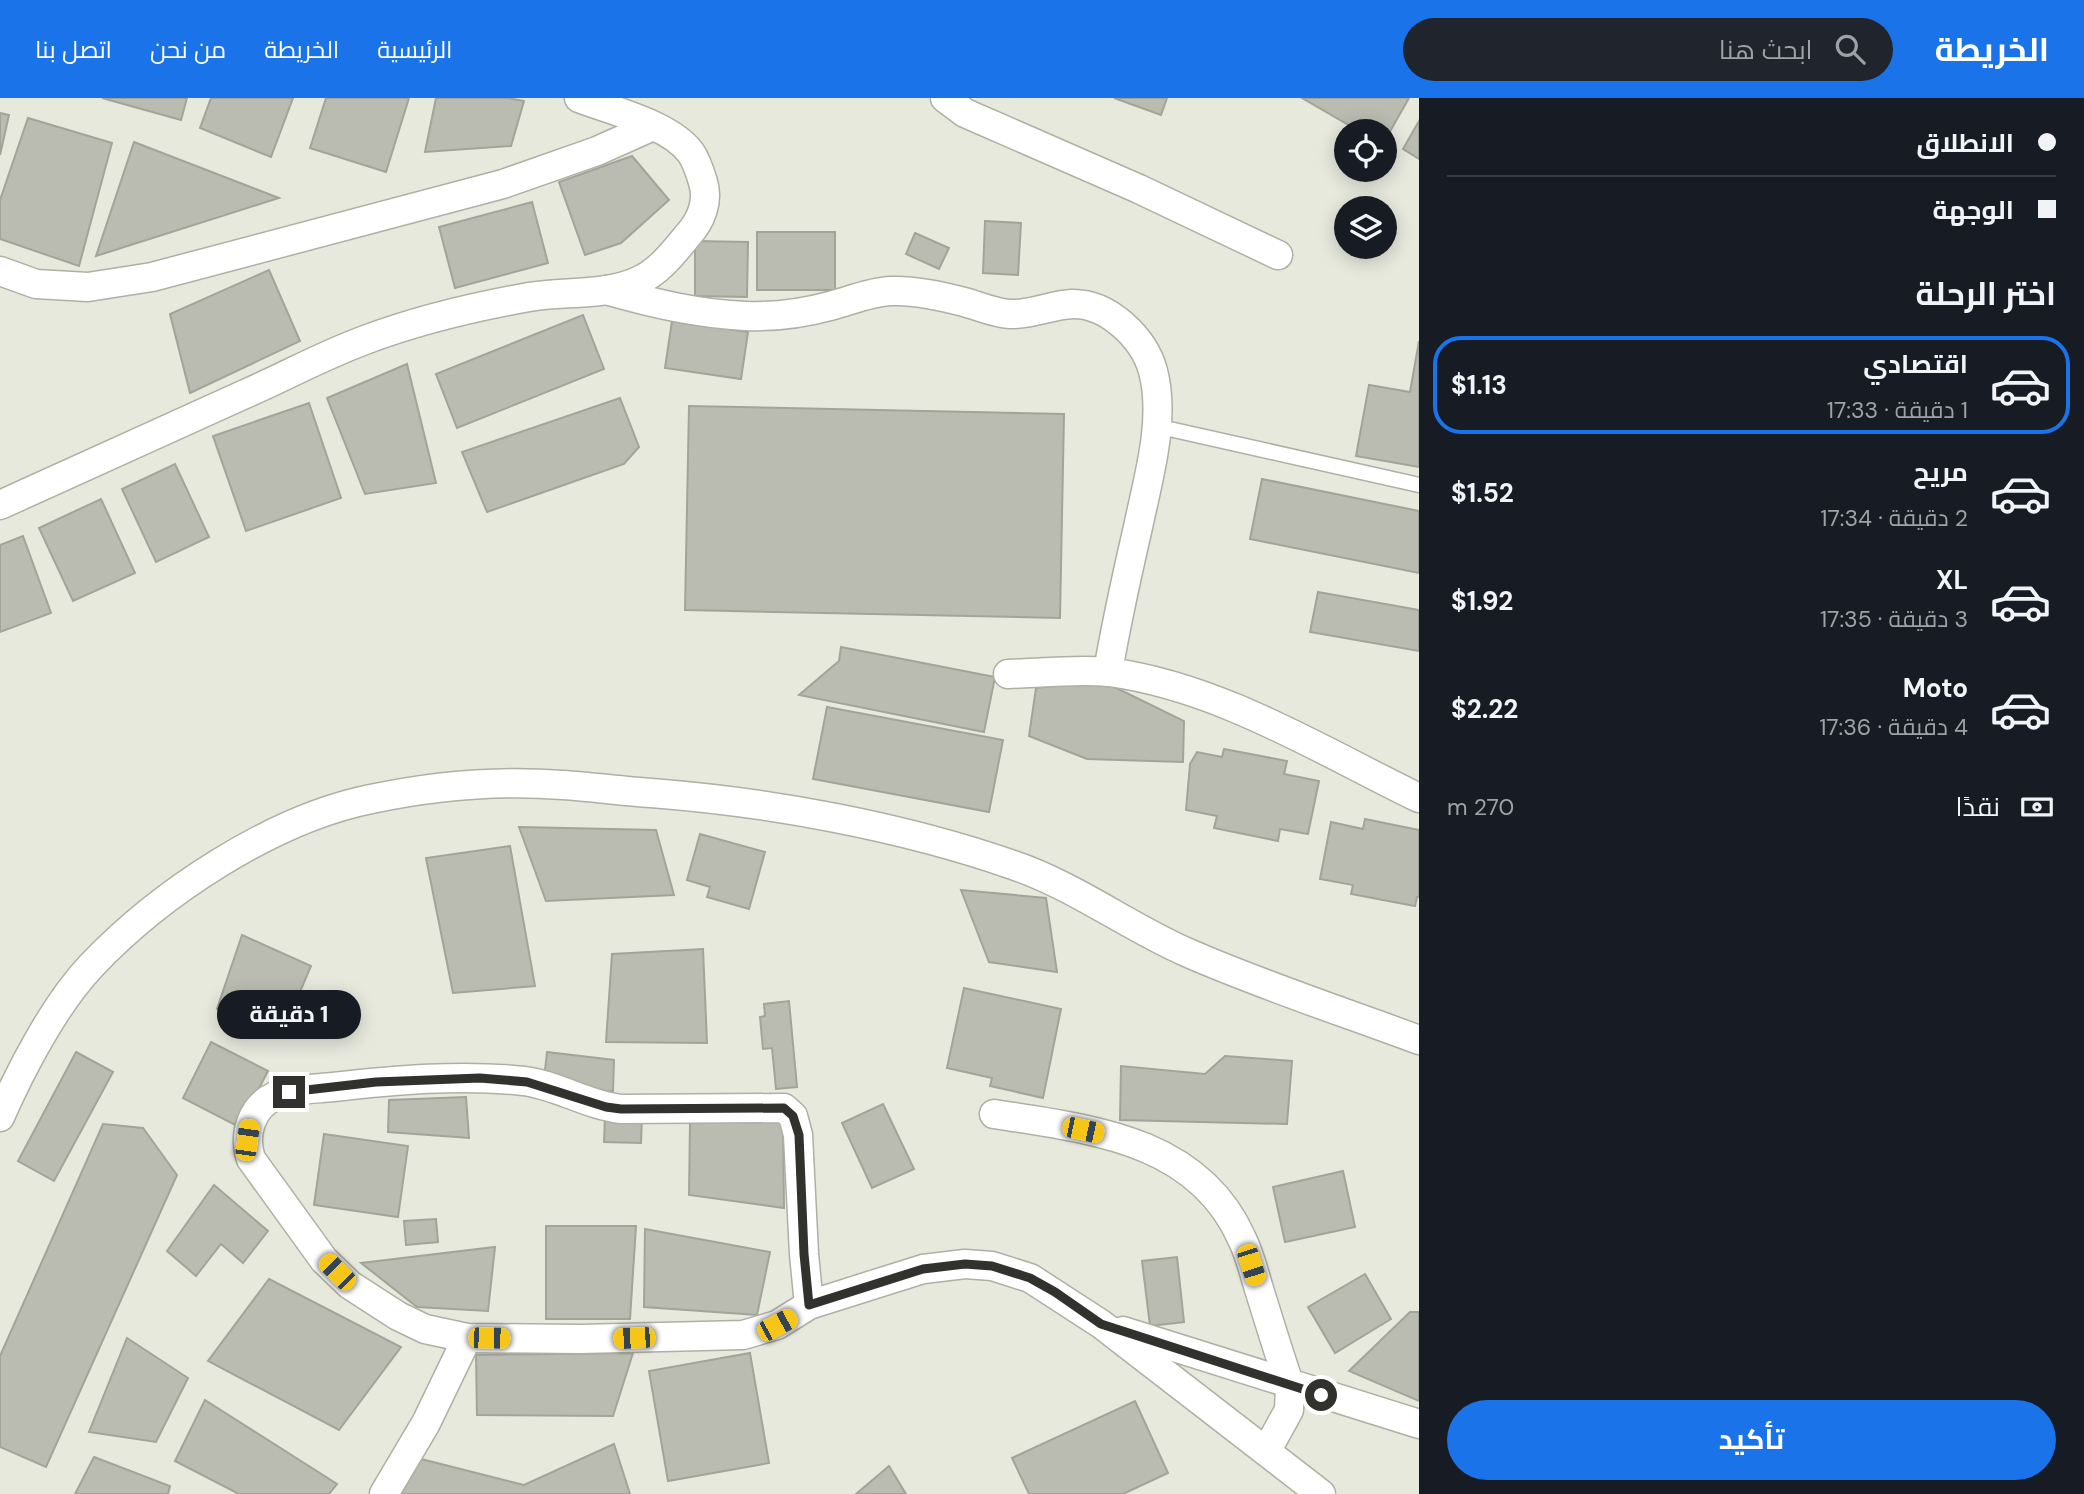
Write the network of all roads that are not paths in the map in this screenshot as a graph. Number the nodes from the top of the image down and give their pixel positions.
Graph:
1 (579, 98) edge
2 (945, 98) edge
3 (653, 126) junction
4 (1278, 255) dead end
5 (0, 271) edge
6 (603, 289) junction
7 (1156, 426) junction
8 (1419, 485) edge
9 (0, 505) edge
10 (1108, 672) junction
11 (1008, 674) dead end
12 (1419, 798) edge
13 (1419, 1040) edge
14 (994, 1114) dead end
15 (0, 1117) edge
16 (809, 1305) junction
17 (1101, 1324) junction
18 (467, 1338) junction
19 (1290, 1386) junction
20 (1419, 1424) edge
21 (1266, 1450) junction
22 (384, 1494) edge
23 (1321, 1494) edge

1 - 3 street
2 - 4 street
3 - 5 street
3 - 6 street
6 - 7 street
6 - 9 street
7 - 8 lane
7 - 10 street
10 - 11 street
10 - 12 street
13 - 15 street
14 - 19 street
16 - 17 street
16 - 18 street
16 - 18 street
17 - 19 street
17 - 21 street
18 - 22 street
19 - 20 street
19 - 21 street
21 - 23 street

